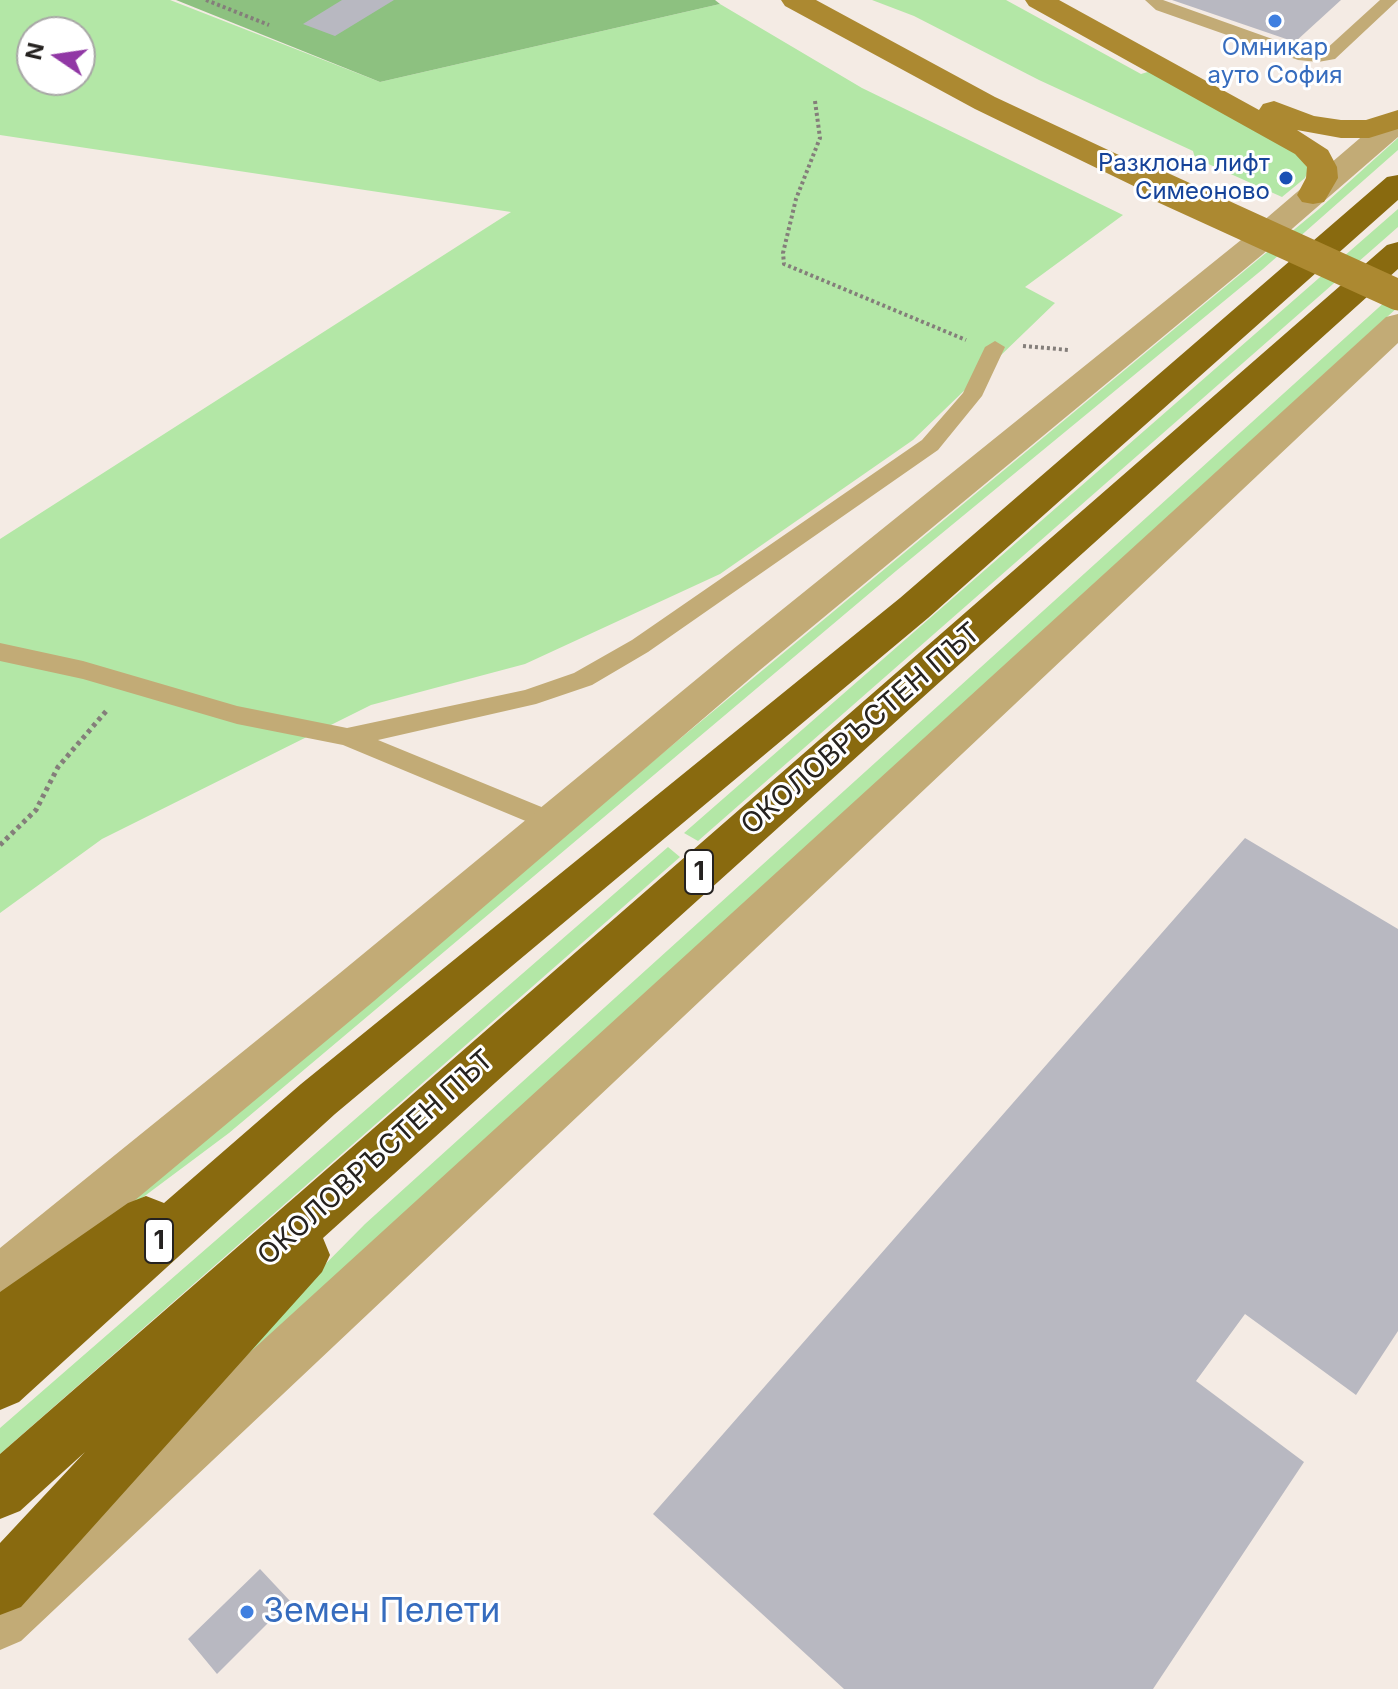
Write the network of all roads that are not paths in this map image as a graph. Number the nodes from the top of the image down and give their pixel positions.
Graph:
1 (795, 0) edge
2 (845, 0) edge
3 (1039, 0) edge
4 (1071, 0) edge
5 (1153, 0) edge
6 (1390, 0) edge
7 (1398, 120) edge
8 (1168, 176) junction
9 (1398, 184) edge
10 (1313, 195) junction
11 (1398, 252) edge
12 (1398, 265) edge
13 (1395, 324) edge
14 (995, 347) road end
15 (0, 652) edge
16 (347, 737) junction
17 (552, 822) junction
18 (466, 1079) junction
19 (318, 1099) junction
20 (0, 1280) edge
21 (0, 1323) edge
22 (0, 1383) edge
23 (0, 1491) edge
24 (0, 1586) edge
25 (0, 1620) edge

1 - 8 main road
2 - 8 main road
3 - 10 main road
4 - 7 main road
5 - 6 lane
7 - 10 street
8 - 12 main road
8 - 13 main road, bridge
9 - 19 highway, ОКОЛОВРЪСТЕН ПЪТ / 1
10 - 17 street
11 - 18 highway, ОКОЛОВРЪСТЕН ПЪТ / 1
13 - 25 street
14 - 16 lane
15 - 16 lane
16 - 17 lane
17 - 20 street
18 - 23 highway, ОКОЛОВРЪСТЕН ПЪТ / 1
18 - 24 highway
19 - 21 highway
19 - 22 highway, ОКОЛОВРЪСТЕН ПЪТ / 1

